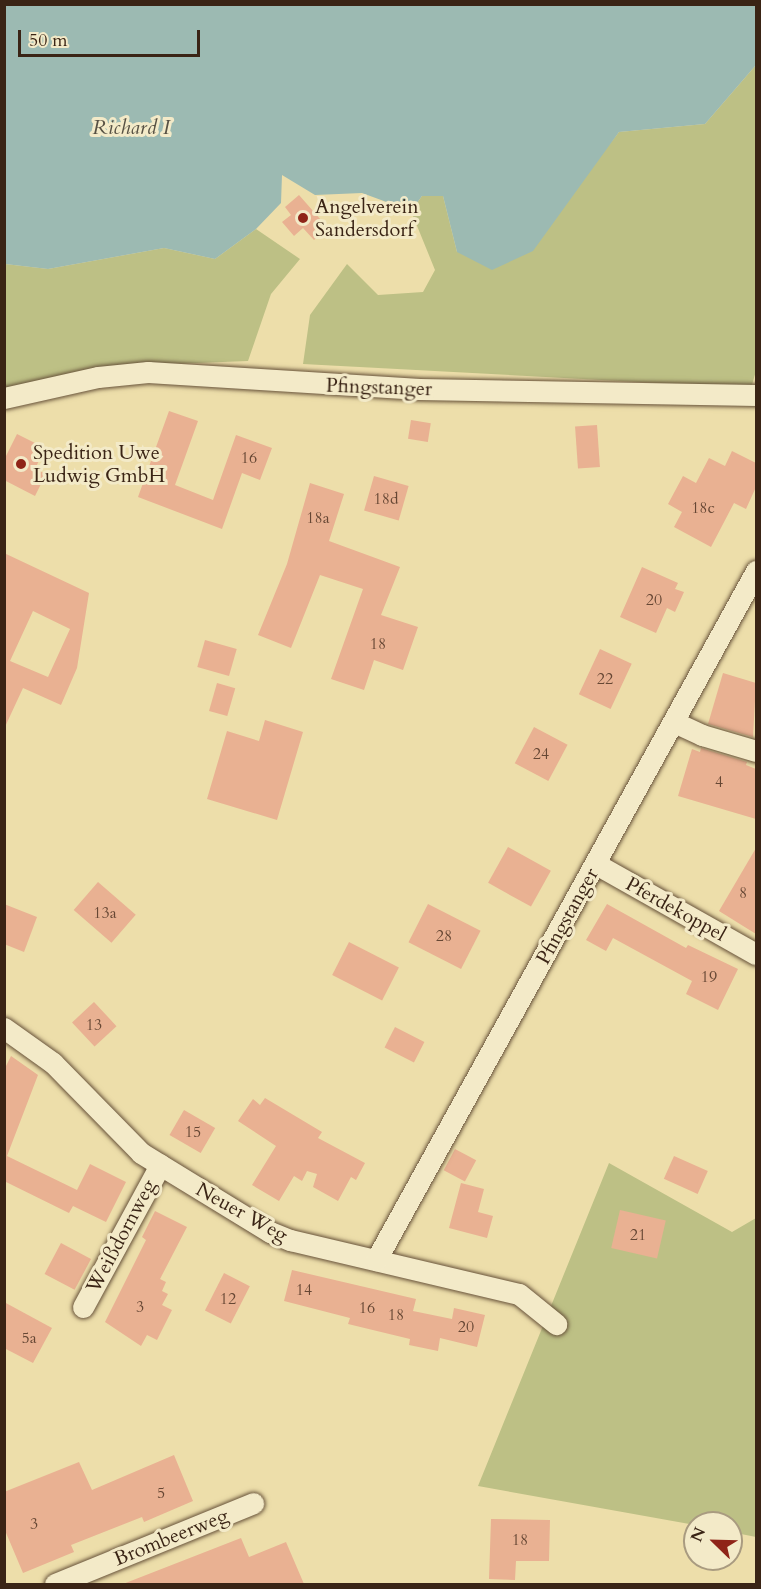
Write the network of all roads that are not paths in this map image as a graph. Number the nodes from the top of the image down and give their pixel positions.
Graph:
1 (756, 396) edge
2 (4, 398) edge
3 (756, 571) edge
4 (674, 722) junction
5 (756, 751) edge
6 (596, 864) junction
7 (756, 954) edge
8 (4, 1028) edge
9 (160, 1165) junction
10 (376, 1260) junction
11 (83, 1307) dead end
12 (556, 1324) dead end
13 (253, 1503) dead end
14 (55, 1584) edge

1 - 2 street, Pfingstanger
3 - 4 street, Pfingstanger
4 - 5 street
4 - 6 street, Pfingstanger
6 - 7 street, Pferdekoppel
6 - 10 street, Pfingstanger
8 - 9 street, Neuer Weg
9 - 10 street, Neuer Weg
9 - 11 street, Weißdornweg
10 - 12 street, Neuer Weg
13 - 14 street, Brombeerweg

